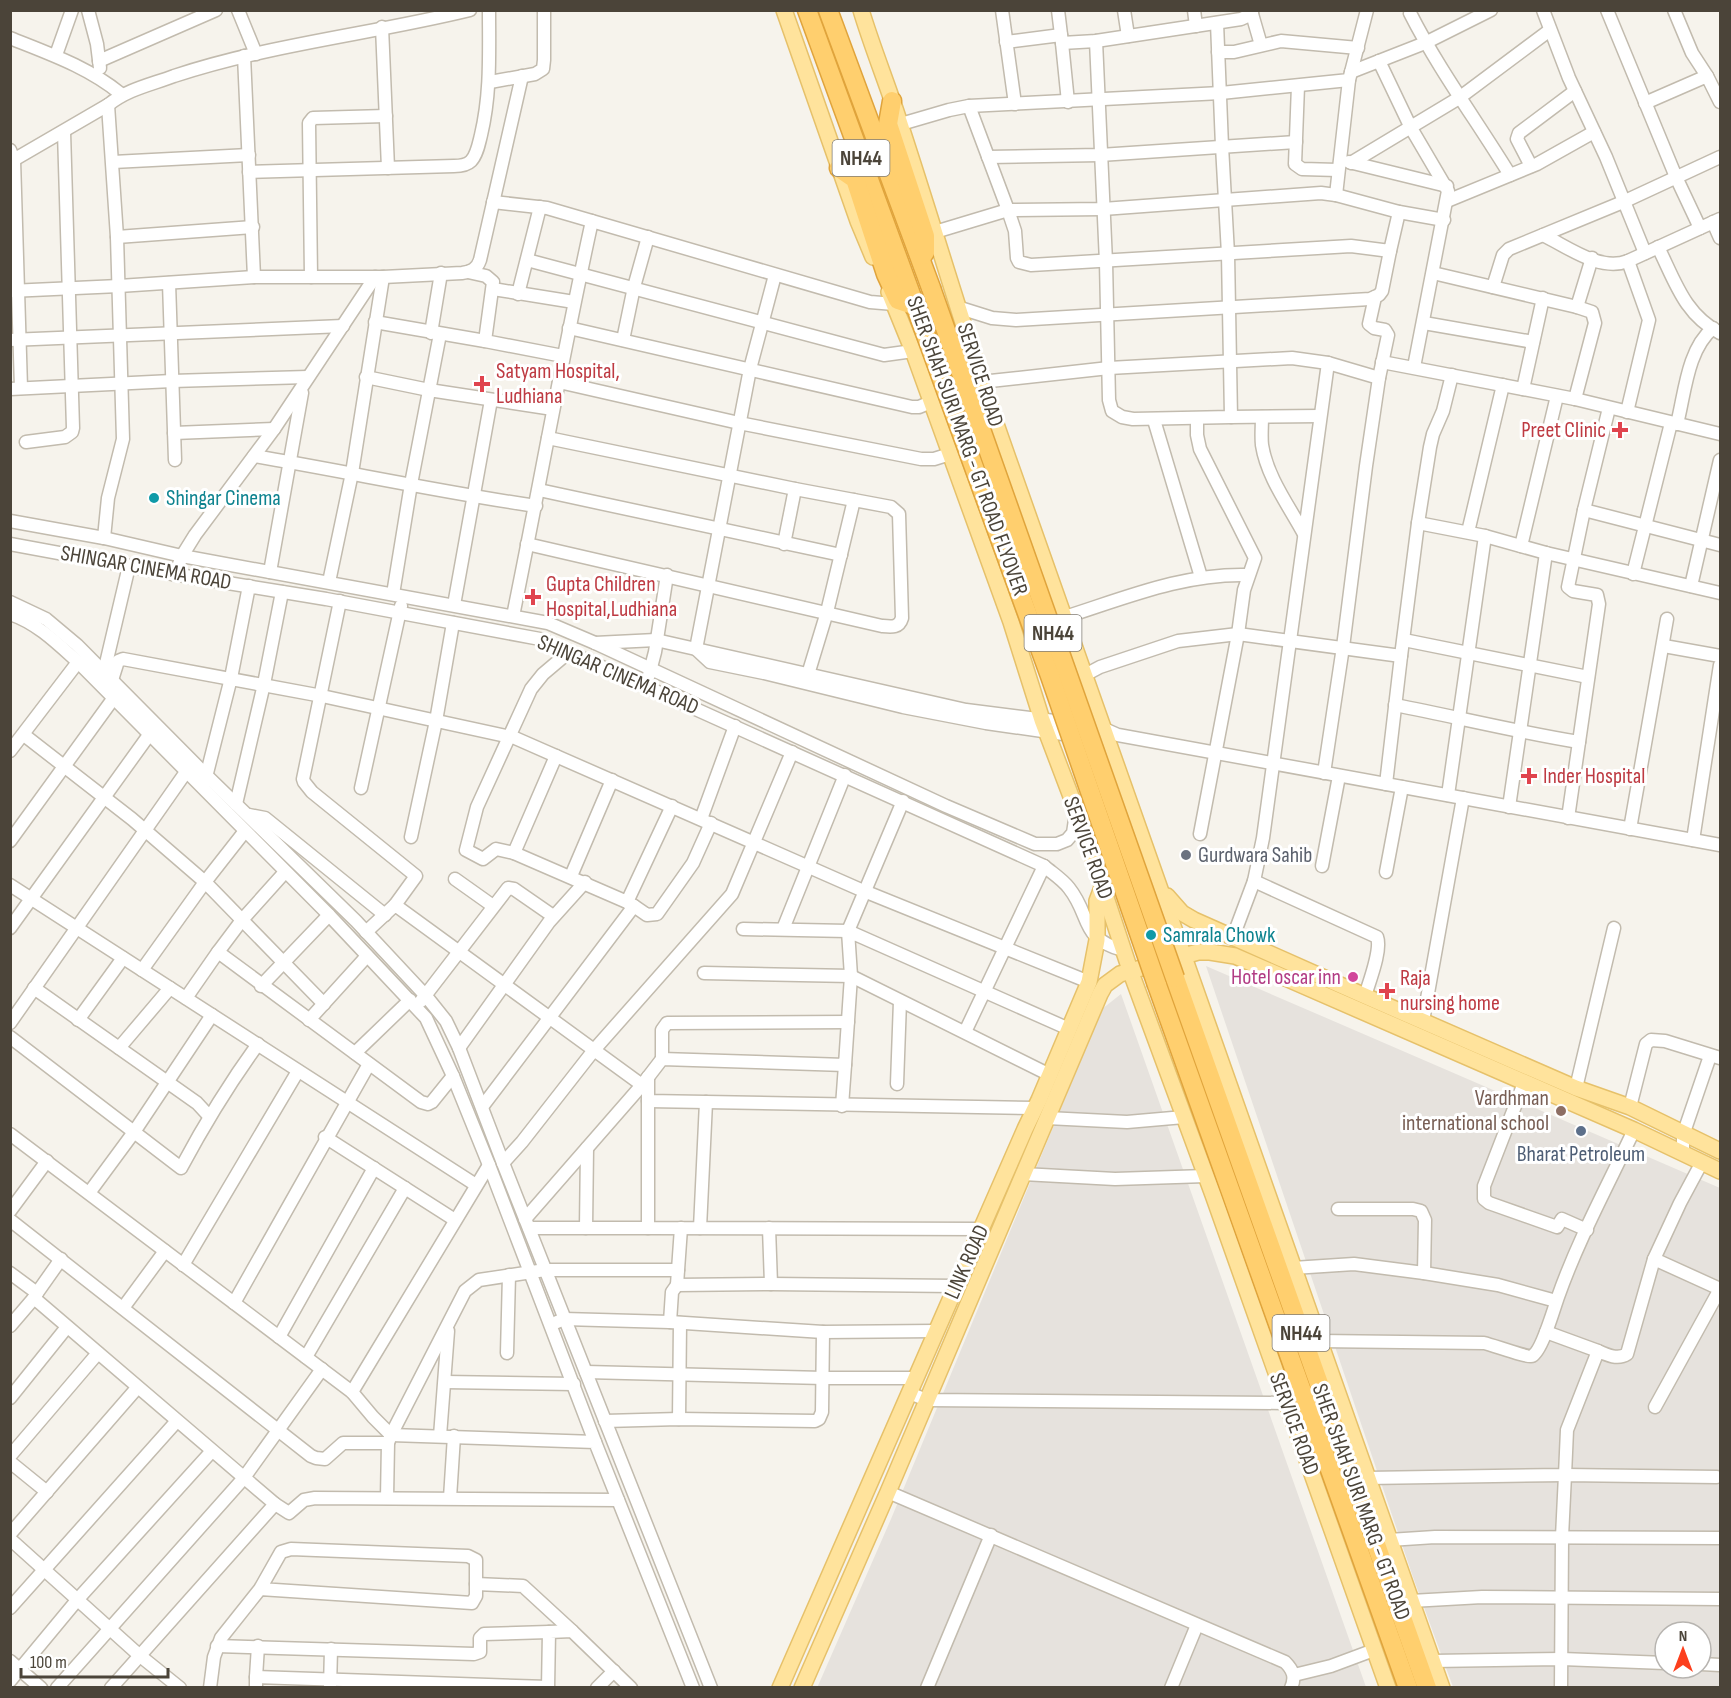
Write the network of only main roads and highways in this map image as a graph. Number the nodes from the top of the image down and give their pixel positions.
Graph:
1 (784, 10) edge
2 (807, 10) edge
3 (828, 10) edge
4 (861, 10) edge
5 (892, 101) junction
6 (839, 168) junction
7 (921, 260) junction
8 (916, 306) junction
9 (1156, 878) junction
10 (1103, 885) junction
11 (1184, 956) junction
12 (1130, 970) junction
13 (1174, 978) joint
14 (1157, 984) joint
15 (1041, 1113) junction
16 (1720, 1151) edge
17 (1720, 1171) edge
18 (780, 1688) edge
19 (802, 1688) edge
20 (1388, 1688) edge
21 (1408, 1688) edge
22 (1427, 1688) edge
23 (1442, 1688) edge

1 - 6 main road, SERVICE ROAD
2 - 8 highway, SHER SHAH SURI MARG - GT ROAD FLYOVER / NH44
3 - 7 highway, SHER SHAH SURI MARG - GT ROAD FLYOVER / NH44
4 - 5 main road, SERVICE ROAD
5 - 7 highway
5 - 9 main road, SERVICE ROAD
6 - 8 highway
6 - 10 main road, SERVICE ROAD
7 - 13 highway, SHER SHAH SURI MARG - GT ROAD FLYOVER / NH44, bridge
8 - 14 highway, SHER SHAH SURI MARG - GT ROAD FLYOVER / NH44, bridge
9 - 10 main road
9 - 11 main road, SERVICE ROAD
9 - 16 main road
10 - 12 main road, SERVICE ROAD
10 - 15 main road, LINK ROAD
11 - 12 main road, LINK ROAD
11 - 17 main road, LINK ROAD
11 - 23 main road, SERVICE ROAD
12 - 15 main road, LINK ROAD
12 - 20 main road, SERVICE ROAD
13 - 22 highway, SHER SHAH SURI MARG - GT ROAD / NH44
14 - 21 highway, SHER SHAH SURI MARG - GT ROAD / NH44
15 - 18 main road, LINK ROAD
15 - 19 main road, LINK ROAD

